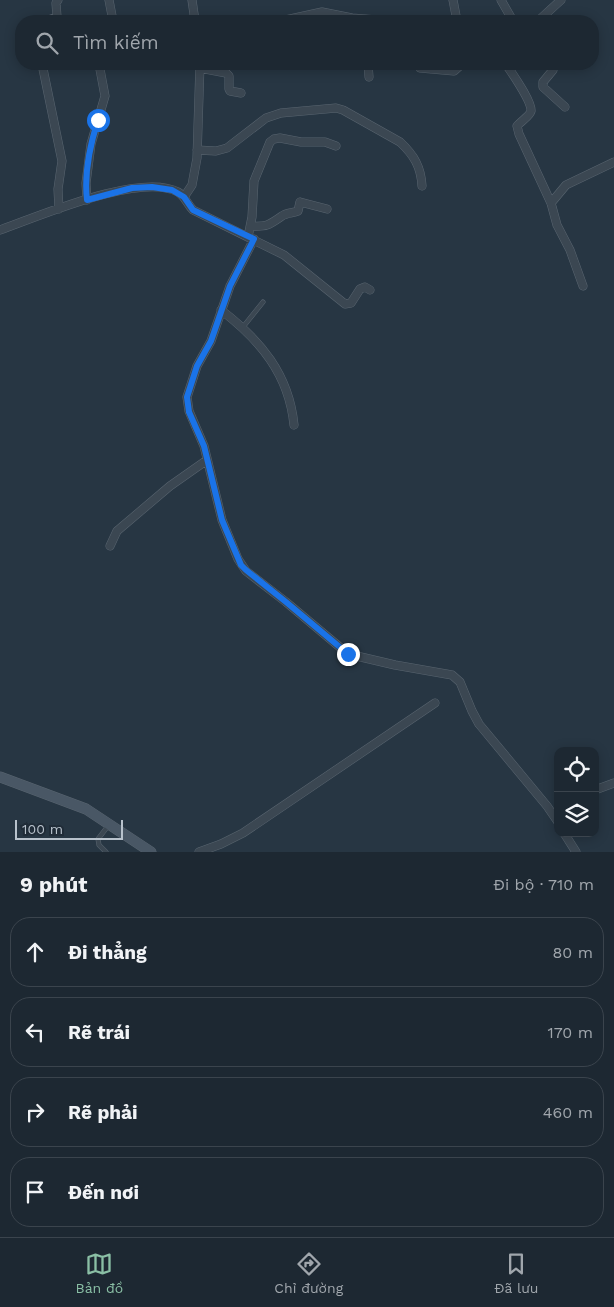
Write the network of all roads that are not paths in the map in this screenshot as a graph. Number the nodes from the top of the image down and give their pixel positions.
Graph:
1 (58, 0) edge
2 (109, 0) edge
3 (192, 0) edge
4 (453, 0) edge
5 (501, 0) edge
6 (561, 0) edge
7 (57, 15) edge
8 (112, 15) edge
9 (194, 15) edge
10 (308, 15) edge
11 (340, 15) edge
12 (456, 15) edge
13 (510, 15) edge
14 (545, 15) edge
15 (43, 70) edge
16 (100, 70) edge
17 (200, 70) edge
18 (215, 70) edge
19 (368, 70) edge
20 (437, 70) edge
21 (456, 70) edge
22 (510, 70) edge
23 (553, 70) edge
24 (369, 77) dead end
25 (241, 93) dead end
26 (565, 107) dead end
27 (336, 146) dead end
28 (197, 150) junction
29 (614, 162) edge
30 (422, 186) dead end
31 (184, 197) junction
32 (87, 200) junction
33 (551, 203) junction
34 (60, 209) junction
35 (326, 209) dead end
36 (251, 226) junction
37 (0, 230) edge
38 (251, 238) junction
39 (583, 286) dead end
40 (370, 290) dead end
41 (263, 302) dead end
42 (221, 310) junction
43 (243, 327) junction
44 (294, 425) dead end
45 (206, 460) junction
46 (110, 546) dead end
47 (435, 703) dead end
48 (0, 777) edge
49 (614, 782) edge
50 (599, 788) edge
51 (554, 807) edge
52 (549, 809) junction
53 (554, 816) edge
54 (110, 824) junction
55 (567, 837) edge
56 (106, 852) edge
57 (151, 852) edge
58 (199, 852) edge
59 (576, 852) edge

1 - 7 street
2 - 8 street
3 - 9 street
4 - 12 street
5 - 13 street
6 - 14 street
10 - 11 street
15 - 34 street
16 - 32 street
17 - 28 street
18 - 25 street
19 - 24 street
20 - 21 street
22 - 33 street
23 - 26 street
27 - 36 street
28 - 30 street
28 - 31 street
29 - 33 street
31 - 32 street
31 - 38 street
32 - 34 street
33 - 39 street
34 - 37 street
35 - 36 street
36 - 38 street
38 - 40 street
38 - 42 street
41 - 43 lane
42 - 43 street
42 - 45 street
43 - 44 street
45 - 46 street
45 - 52 street
47 - 58 street
48 - 54 street
49 - 50 street
51 - 52 street
52 - 53 street
54 - 56 lane
54 - 57 street
55 - 59 street

